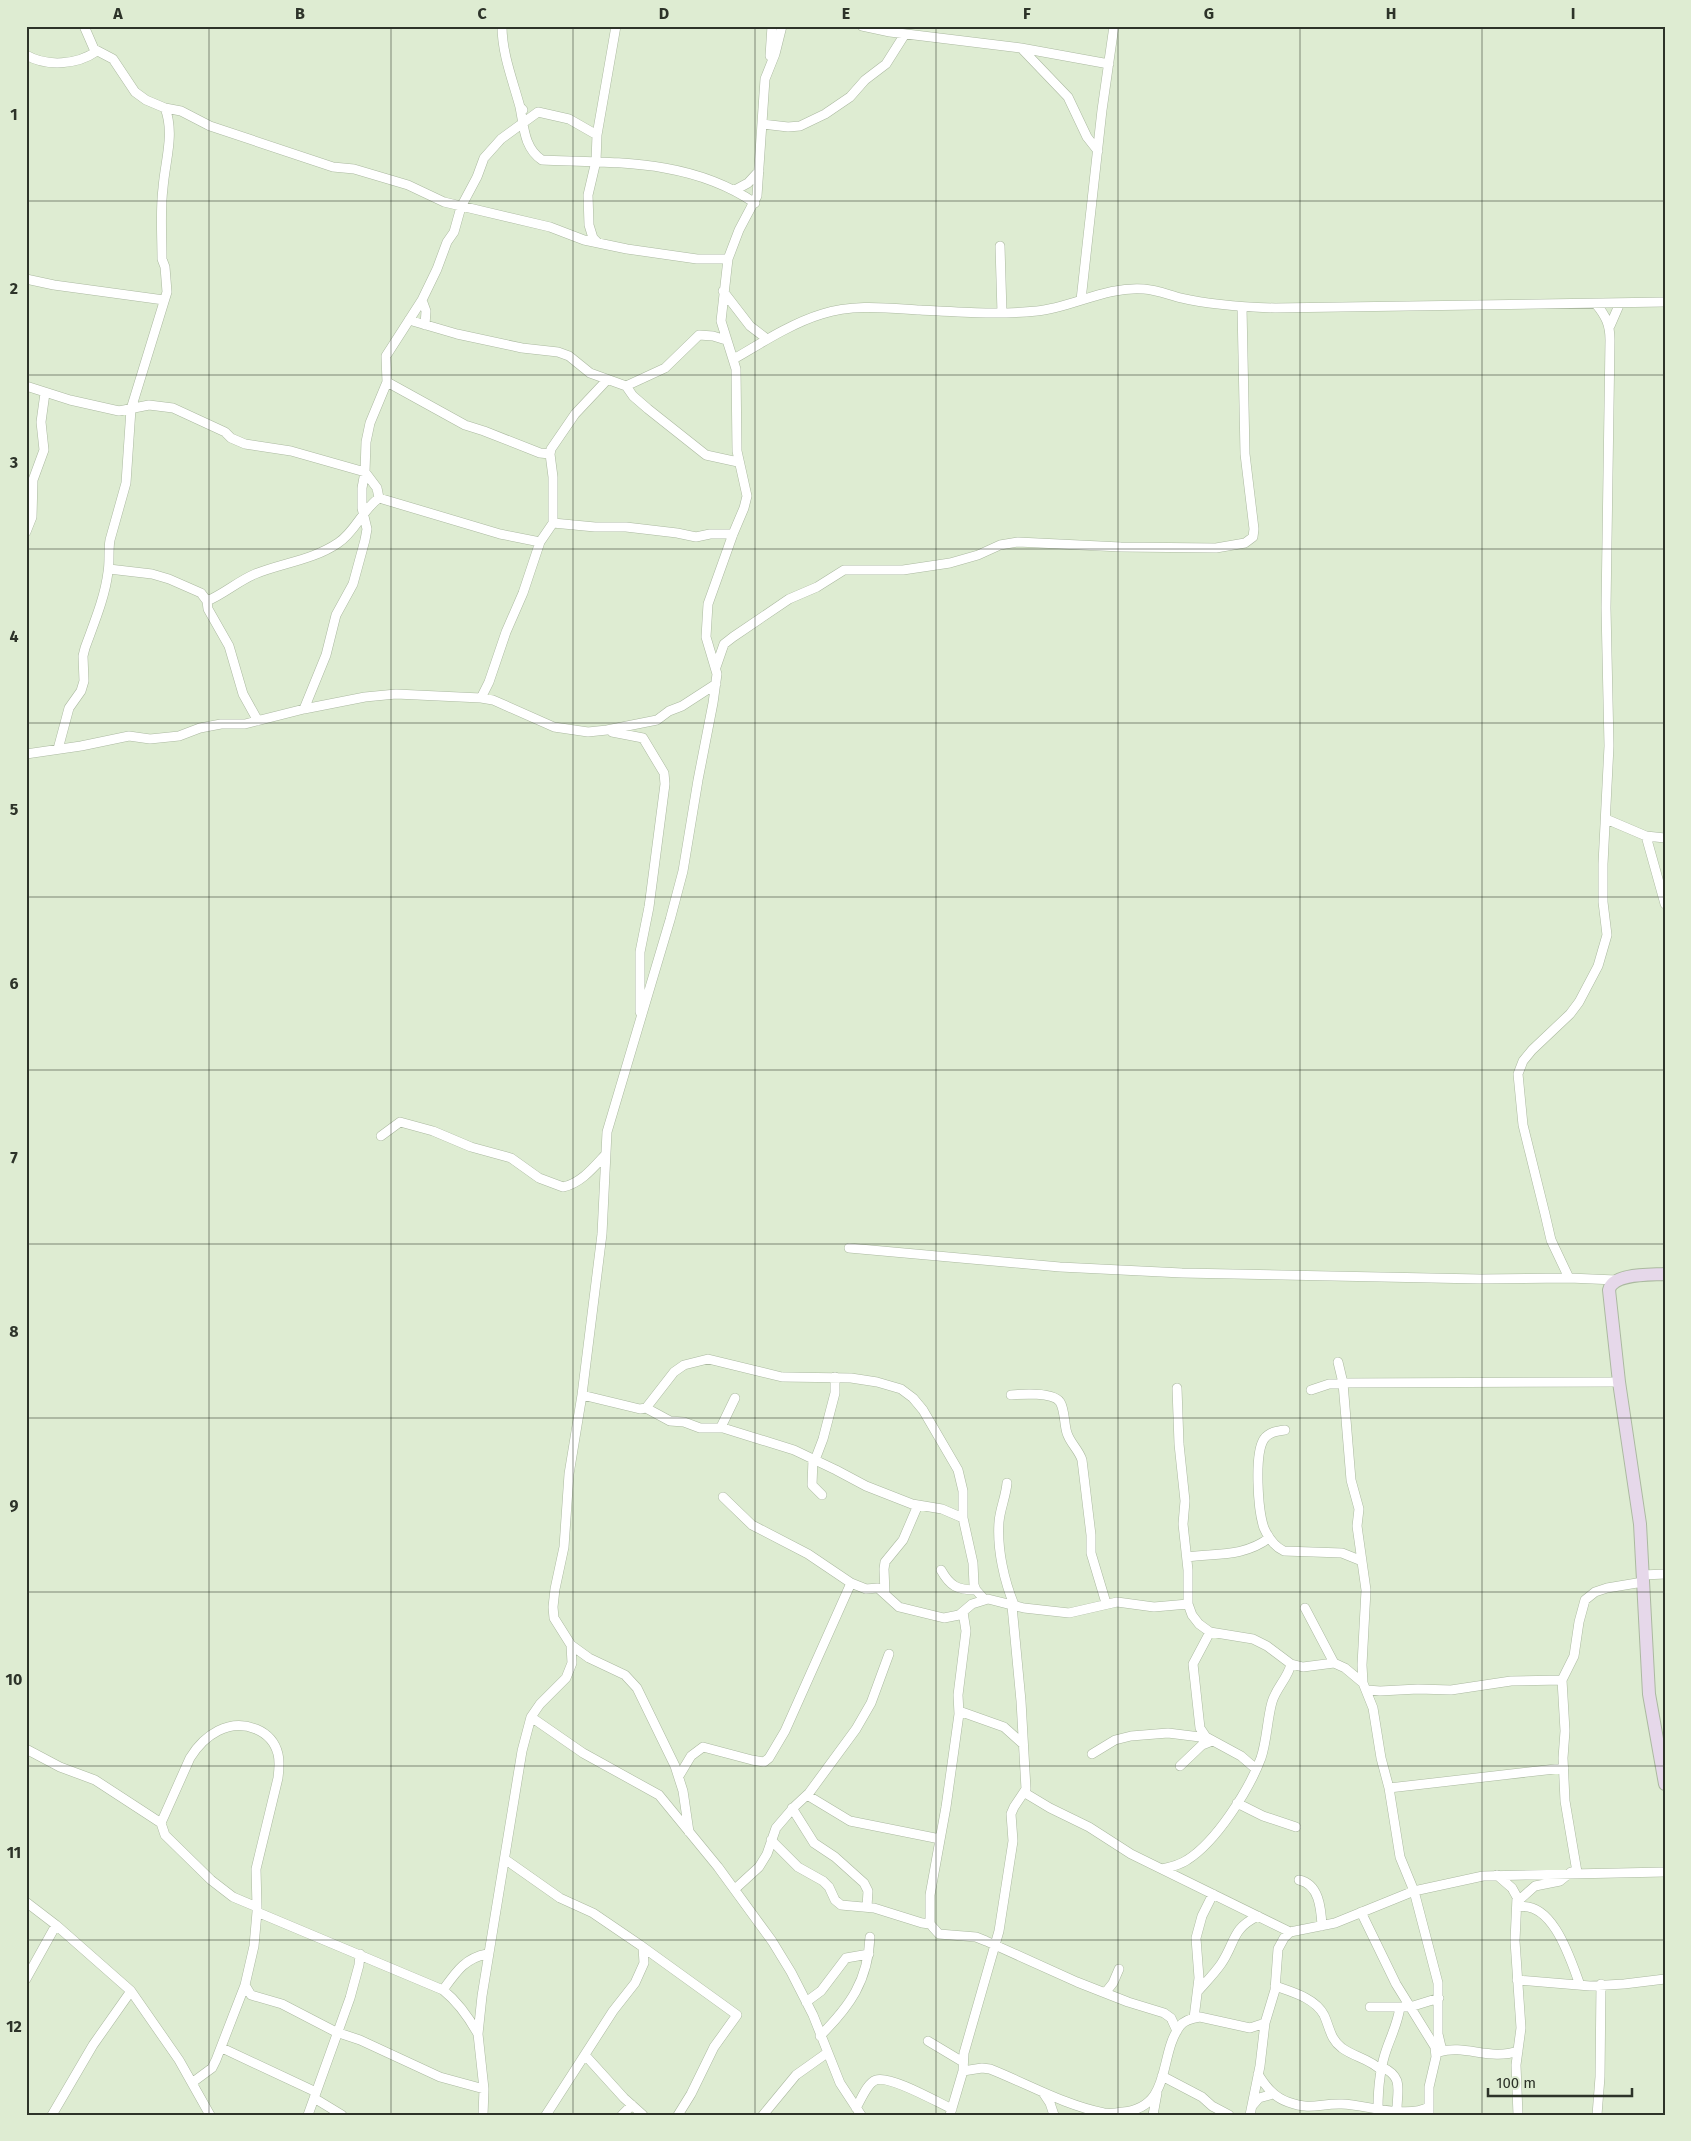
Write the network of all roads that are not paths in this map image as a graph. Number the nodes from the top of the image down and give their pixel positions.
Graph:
1 (84, 26) edge
2 (502, 26) edge
3 (616, 26) edge
4 (772, 26) edge
5 (782, 26) edge
6 (862, 26) edge
7 (1114, 26) edge
8 (905, 34) junction
9 (1021, 48) junction
10 (97, 51) junction
11 (26, 55) edge
12 (1109, 64) junction
13 (769, 66) junction
14 (520, 107) junction
15 (165, 108) junction
16 (533, 114) junction
17 (522, 124) junction
18 (762, 124) junction
19 (596, 135) junction
20 (1098, 151) junction
21 (596, 161) junction
22 (759, 170) junction
23 (735, 190) junction
24 (755, 203) junction
25 (462, 208) junction
26 (598, 243) junction
27 (1000, 246) dead end
28 (728, 259) junction
29 (708, 260) junction
30 (725, 274) junction
31 (26, 279) edge
32 (723, 291) junction
33 (164, 300) junction
34 (422, 300) junction
35 (1082, 300) junction
36 (1665, 302) edge
37 (1620, 303) junction
38 (1596, 304) junction
39 (1242, 307) junction
40 (1002, 314) junction
41 (409, 320) junction
42 (426, 325) junction
43 (1610, 326) junction
44 (767, 339) junction
45 (726, 340) junction
46 (734, 359) junction
47 (607, 380) junction
48 (386, 382) junction
49 (26, 386) edge
50 (626, 386) junction
51 (45, 393) junction
52 (131, 409) junction
53 (550, 454) junction
54 (738, 462) junction
55 (365, 472) junction
56 (379, 498) junction
57 (364, 515) junction
58 (552, 523) junction
59 (26, 532) edge
60 (733, 534) junction
61 (540, 542) junction
62 (109, 569) junction
63 (207, 600) junction
64 (716, 667) junction
65 (716, 684) junction
66 (481, 698) junction
67 (304, 709) junction
68 (258, 721) junction
69 (607, 730) junction
70 (58, 749) junction
71 (26, 754) edge
72 (1606, 819) junction
73 (1646, 836) junction
74 (1665, 838) edge
75 (1665, 904) edge
76 (640, 1025) junction
77 (381, 1136) dead end
78 (605, 1155) junction
79 (849, 1248) dead end
80 (1665, 1274) edge
81 (1569, 1278) junction
82 (1616, 1280) junction
83 (1338, 1362) dead end
84 (835, 1377) junction
85 (1619, 1382) junction
86 (1343, 1384) junction
87 (1177, 1388) dead end
88 (1311, 1390) dead end
89 (582, 1395) junction
90 (1011, 1395) dead end
91 (735, 1398) dead end
92 (646, 1408) junction
93 (721, 1428) junction
94 (1284, 1430) dead end
95 (814, 1460) junction
96 (1007, 1483) dead end
97 (822, 1496) dead end
98 (723, 1497) dead end
99 (918, 1505) junction
100 (964, 1518) junction
101 (1269, 1538) junction
102 (1186, 1557) junction
103 (1362, 1560) junction
104 (941, 1570) dead end
105 (1665, 1574) edge
106 (1643, 1579) junction
107 (851, 1583) junction
108 (976, 1590) junction
109 (885, 1594) junction
110 (984, 1599) junction
111 (1106, 1603) junction
112 (1188, 1604) junction
113 (1014, 1606) junction
114 (1305, 1608) dead end
115 (963, 1612) junction
116 (1210, 1632) junction
117 (571, 1645) junction
118 (889, 1654) dead end
119 (1334, 1663) junction
120 (1291, 1664) junction
121 (1562, 1680) junction
122 (1365, 1686) junction
123 (958, 1711) junction
124 (531, 1717) junction
125 (1210, 1739) junction
126 (1023, 1744) junction
127 (26, 1749) edge
128 (1092, 1754) dead end
129 (1180, 1766) dead end
130 (1564, 1768) junction
131 (1256, 1769) junction
132 (678, 1776) junction
133 (1665, 1784) edge
134 (1389, 1788) junction
135 (1025, 1793) junction
136 (807, 1795) junction
137 (1237, 1803) junction
138 (792, 1808) junction
139 (162, 1823) junction
140 (1296, 1827) dead end
141 (689, 1834) junction
142 (940, 1839) junction
143 (771, 1840) junction
144 (506, 1860) junction
145 (1162, 1869) junction
146 (1574, 1872) junction
147 (1665, 1872) edge
148 (1497, 1875) junction
149 (1299, 1880) dead end
150 (735, 1889) junction
151 (1414, 1891) junction
152 (1213, 1894) junction
153 (26, 1902) edge
154 (1518, 1904) junction
155 (867, 1907) junction
156 (257, 1909) junction
157 (1361, 1912) junction
158 (1258, 1916) junction
159 (930, 1924) junction
160 (56, 1925) junction
161 (1322, 1926) junction
162 (1290, 1932) junction
163 (870, 1938) dead end
164 (996, 1946) junction
165 (644, 1947) junction
166 (360, 1954) junction
167 (487, 1954) junction
168 (870, 1954) junction
169 (1119, 1968) dead end
170 (26, 1979) edge
171 (1665, 1979) edge
172 (1517, 1980) junction
173 (1601, 1984) junction
174 (245, 1985) junction
175 (1580, 1985) junction
176 (1275, 1986) junction
177 (442, 1990) junction
178 (131, 1991) junction
179 (1198, 1992) junction
180 (1105, 1993) junction
181 (1439, 1998) junction
182 (806, 2002) junction
183 (1370, 2007) dead end
184 (1405, 2007) junction
185 (1194, 2018) junction
186 (1265, 2023) junction
187 (1177, 2031) junction
188 (336, 2032) junction
189 (478, 2034) junction
190 (820, 2036) junction
191 (928, 2041) dead end
192 (222, 2048) junction
193 (1439, 2052) junction
194 (1518, 2052) junction
195 (826, 2053) junction
196 (585, 2056) junction
197 (963, 2067) junction
198 (1382, 2069) junction
199 (1258, 2074) junction
200 (1162, 2076) junction
201 (193, 2082) junction
202 (1158, 2086) junction
203 (484, 2089) junction
204 (1044, 2094) junction
205 (1273, 2094) junction
206 (315, 2095) junction
207 (632, 2105) junction
208 (1251, 2110) edge
209 (1378, 2110) junction
210 (1397, 2110) junction
211 (859, 2111) edge
212 (1429, 2111) edge
213 (952, 2113) edge
214 (209, 2114) edge
215 (1418, 2114) edge
216 (52, 2115) edge
217 (308, 2115) edge
218 (342, 2115) edge
219 (483, 2115) edge
220 (546, 2115) edge
221 (622, 2115) edge
222 (643, 2115) edge
223 (678, 2115) edge
224 (763, 2115) edge
225 (1054, 2115) edge
226 (1153, 2115) edge
227 (1230, 2115) edge
228 (1518, 2115) edge
229 (1597, 2115) edge

1 - 10 street
2 - 14 street
3 - 19 street
4 - 13 street
5 - 13 street
6 - 8 street
7 - 12 street
8 - 9 street
8 - 18 street
9 - 12 street
9 - 20 street
10 - 11 street
10 - 15 street
12 - 20 street
13 - 18 street
14 - 16 street
14 - 17 street
15 - 25 street
15 - 33 street
16 - 17 street
16 - 19 street
17 - 21 street
17 - 25 street
18 - 22 street
19 - 21 street
20 - 35 street
21 - 23 street
21 - 26 street
22 - 23 street
22 - 24 street
23 - 24 street
24 - 28 street
25 - 26 street
25 - 34 street
26 - 29 street
27 - 40 street
28 - 29 street
28 - 30 street
29 - 30 street
30 - 32 street
31 - 33 street
32 - 44 street
32 - 45 street
33 - 52 street
34 - 41 street
34 - 42 street
35 - 39 street
35 - 40 street
36 - 37 street
37 - 38 street
37 - 43 street
38 - 39 street
38 - 43 street
39 - 64 street
40 - 44 street
41 - 42 street
41 - 48 street
42 - 47 street
43 - 72 street
44 - 46 street
45 - 46 street
45 - 50 street
46 - 54 street
47 - 50 street
47 - 53 street
48 - 53 street
48 - 55 street
49 - 51 street
50 - 54 street
51 - 52 street
51 - 59 street
52 - 55 street
52 - 62 street
53 - 58 street
54 - 60 street
55 - 56 street
55 - 57 street
56 - 57 street
56 - 61 street
57 - 63 street
57 - 67 street
58 - 60 street
58 - 61 street
60 - 64 street
61 - 66 street
62 - 63 street
62 - 70 street
63 - 68 street
64 - 65 street
65 - 69 street
65 - 76 street
66 - 67 street
66 - 69 street
67 - 68 street
68 - 70 street
69 - 76 street
70 - 71 street
72 - 73 street
72 - 81 street
73 - 74 street
73 - 75 street
76 - 78 street
77 - 78 street
78 - 89 street
79 - 81 street
80 - 82 street
81 - 82 street
82 - 85 street
83 - 86 street
84 - 92 street
84 - 95 street
84 - 100 street
85 - 86 street
85 - 106 street
86 - 88 street
86 - 103 street
87 - 102 street
89 - 92 street
89 - 117 street
90 - 111 street
91 - 93 street
92 - 93 street
93 - 95 street
94 - 101 street
95 - 97 street
95 - 99 street
96 - 113 street
98 - 107 street
99 - 100 street
99 - 109 street
100 - 108 street
101 - 102 street
101 - 103 street
102 - 112 street
103 - 122 street
104 - 108 street
105 - 106 street
106 - 121 street
106 - 133 street
107 - 109 street
107 - 132 street
108 - 110 street
109 - 115 street
110 - 113 street
110 - 115 street
111 - 112 street
111 - 113 street
112 - 116 street
113 - 126 street
114 - 119 street
115 - 123 street
116 - 120 street
116 - 125 street
117 - 124 street
117 - 132 street
118 - 136 street
119 - 120 street
119 - 122 street
120 - 131 street
121 - 122 street
121 - 130 street
122 - 134 street
123 - 126 street
123 - 142 street
124 - 141 street
124 - 144 street
125 - 128 street
125 - 129 street
125 - 131 street
126 - 135 street
127 - 139 street
130 - 134 street
130 - 146 street
131 - 137 street
132 - 141 street
134 - 151 street
135 - 145 street
135 - 164 street
136 - 138 street
136 - 142 street
137 - 140 street
137 - 145 street
138 - 143 street
138 - 155 street
139 - 156 street
139 - 156 street
141 - 150 street
142 - 159 street
143 - 150 street
143 - 155 street
144 - 165 street
144 - 167 street
145 - 152 street
146 - 147 street
146 - 148 street
146 - 154 street
148 - 151 street
148 - 154 street
149 - 161 street
150 - 182 street
151 - 157 street
151 - 181 street
152 - 158 street
152 - 179 street
153 - 160 street
154 - 172 street
154 - 175 street
155 - 159 street
156 - 166 street
156 - 174 street
157 - 161 street
157 - 184 street
158 - 162 street
158 - 179 street
159 - 164 street
160 - 170 street
160 - 178 street
161 - 162 street
162 - 176 street
163 - 168 street
164 - 180 street
164 - 197 street
165 - 196 street
165 - 223 street
166 - 177 street
166 - 188 street
167 - 177 street
167 - 189 street
168 - 182 street
168 - 190 street
169 - 180 street
171 - 173 street
172 - 175 street
172 - 194 street
173 - 175 street
173 - 229 street
174 - 188 street
174 - 192 street
176 - 186 street
176 - 198 street
177 - 189 street
178 - 201 street
178 - 216 street
179 - 185 street
180 - 187 street
181 - 184 street
181 - 193 street
182 - 190 street
183 - 184 street
184 - 193 street
184 - 198 street
185 - 186 street
185 - 187 street
186 - 199 street
187 - 200 street
188 - 203 street
188 - 206 street
189 - 203 street
190 - 195 street
191 - 197 street
192 - 201 street
192 - 206 street
193 - 194 street
193 - 212 street
194 - 228 street
195 - 211 street
195 - 224 street
196 - 207 street
196 - 220 street
197 - 204 street
197 - 213 street
198 - 209 street
198 - 210 street
199 - 205 street
199 - 208 street
200 - 202 street
200 - 227 street
201 - 214 street
202 - 204 street
202 - 226 street
203 - 219 street
204 - 225 street
205 - 208 street
205 - 209 street
206 - 217 street
206 - 218 street
207 - 221 street
207 - 222 street
209 - 210 street
210 - 215 street
211 - 213 street
212 - 215 street

